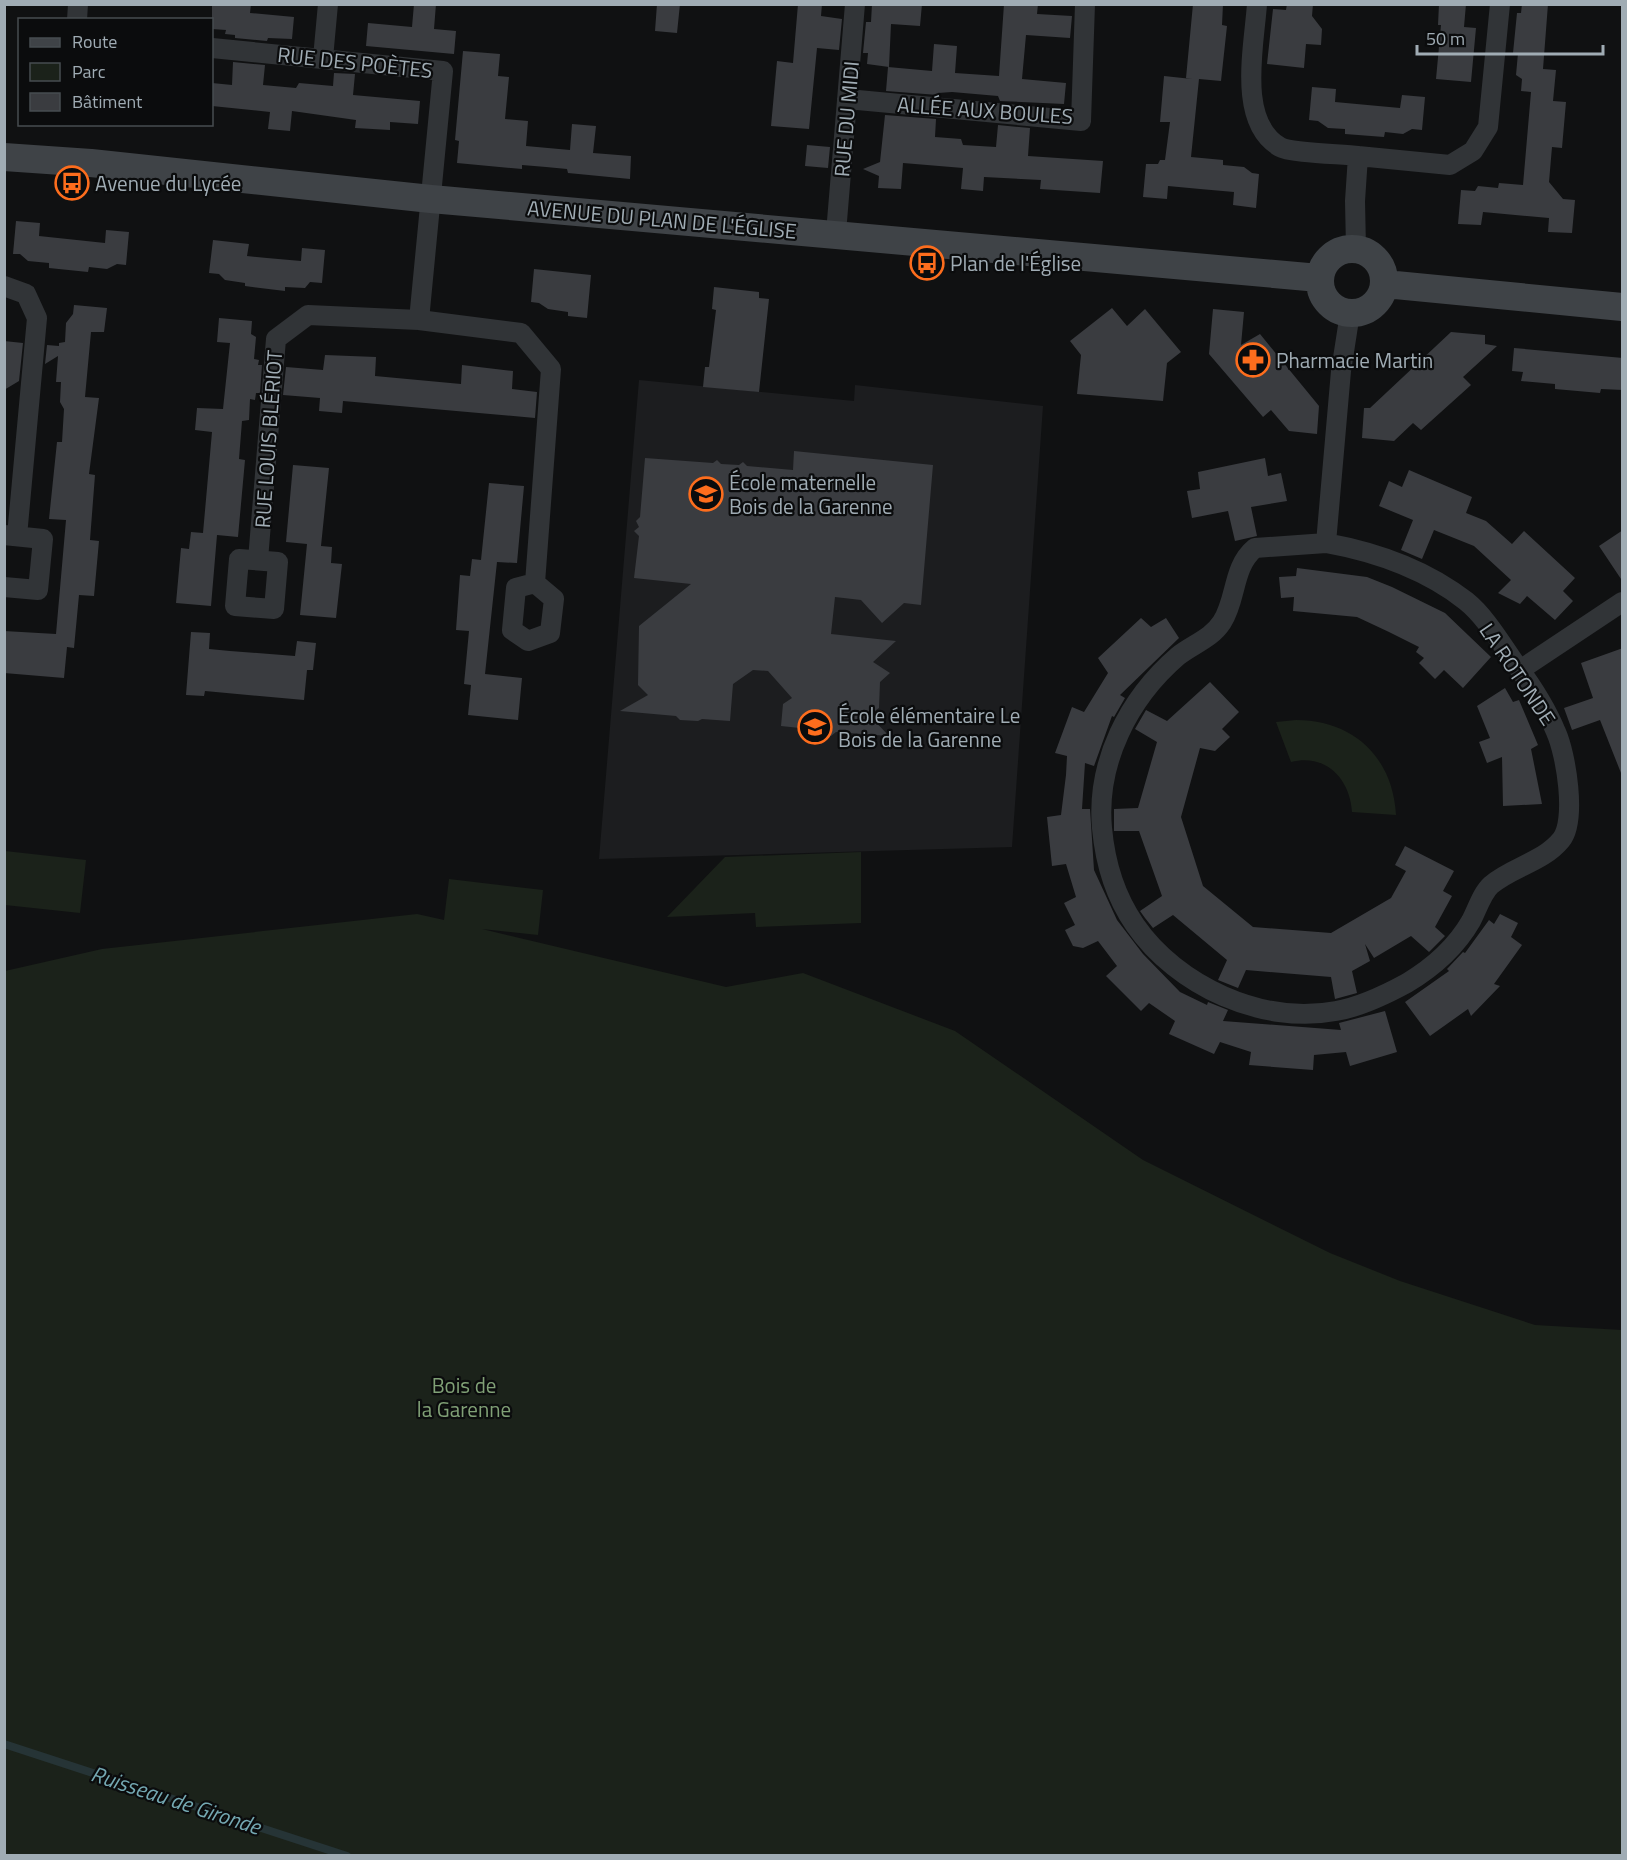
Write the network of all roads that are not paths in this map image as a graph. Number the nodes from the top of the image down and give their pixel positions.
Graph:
1 (328, 4) edge
2 (855, 4) edge
3 (1086, 4) edge
4 (1257, 4) edge
5 (1500, 4) edge
6 (213, 48) edge
7 (323, 58) junction
8 (847, 99) junction
9 (1358, 156) junction
10 (4, 157) edge
11 (431, 199) junction
12 (836, 233) junction
13 (1356, 248) junction
14 (1320, 278) junction
15 (1385, 284) junction
16 (4, 286) edge
17 (1623, 307) edge
18 (1350, 313) junction
19 (419, 320) junction
20 (11, 535) edge
21 (1326, 543) junction
22 (258, 560) dead end
23 (535, 583) dead end
24 (4, 587) edge
25 (1623, 602) edge
26 (1520, 670) junction

1 - 7 street
2 - 8 street, RUE DU MIDI
3 - 8 street, ALLÉE AUX BOULES
4 - 9 street
5 - 9 street
6 - 7 street, RUE DES POÈTES
7 - 11 street, RUE DES POÈTES
8 - 12 street, RUE DU MIDI
9 - 13 street
10 - 11 street, AVENUE DU PLAN DE L'ÉGLISE
11 - 12 street, AVENUE DU PLAN DE L'ÉGLISE
11 - 19 street
12 - 14 street, AVENUE DU PLAN DE L'ÉGLISE
13 - 14 street
13 - 15 street
14 - 18 street
15 - 17 street
15 - 18 street
16 - 20 street
18 - 21 street
19 - 22 street, RUE LOUIS BLÉRIOT
19 - 23 street, RUE LOUIS BLÉRIOT
20 - 24 street
21 - 26 street, LA ROTONDE
21 - 26 street, LA ROTONDE
25 - 26 street

